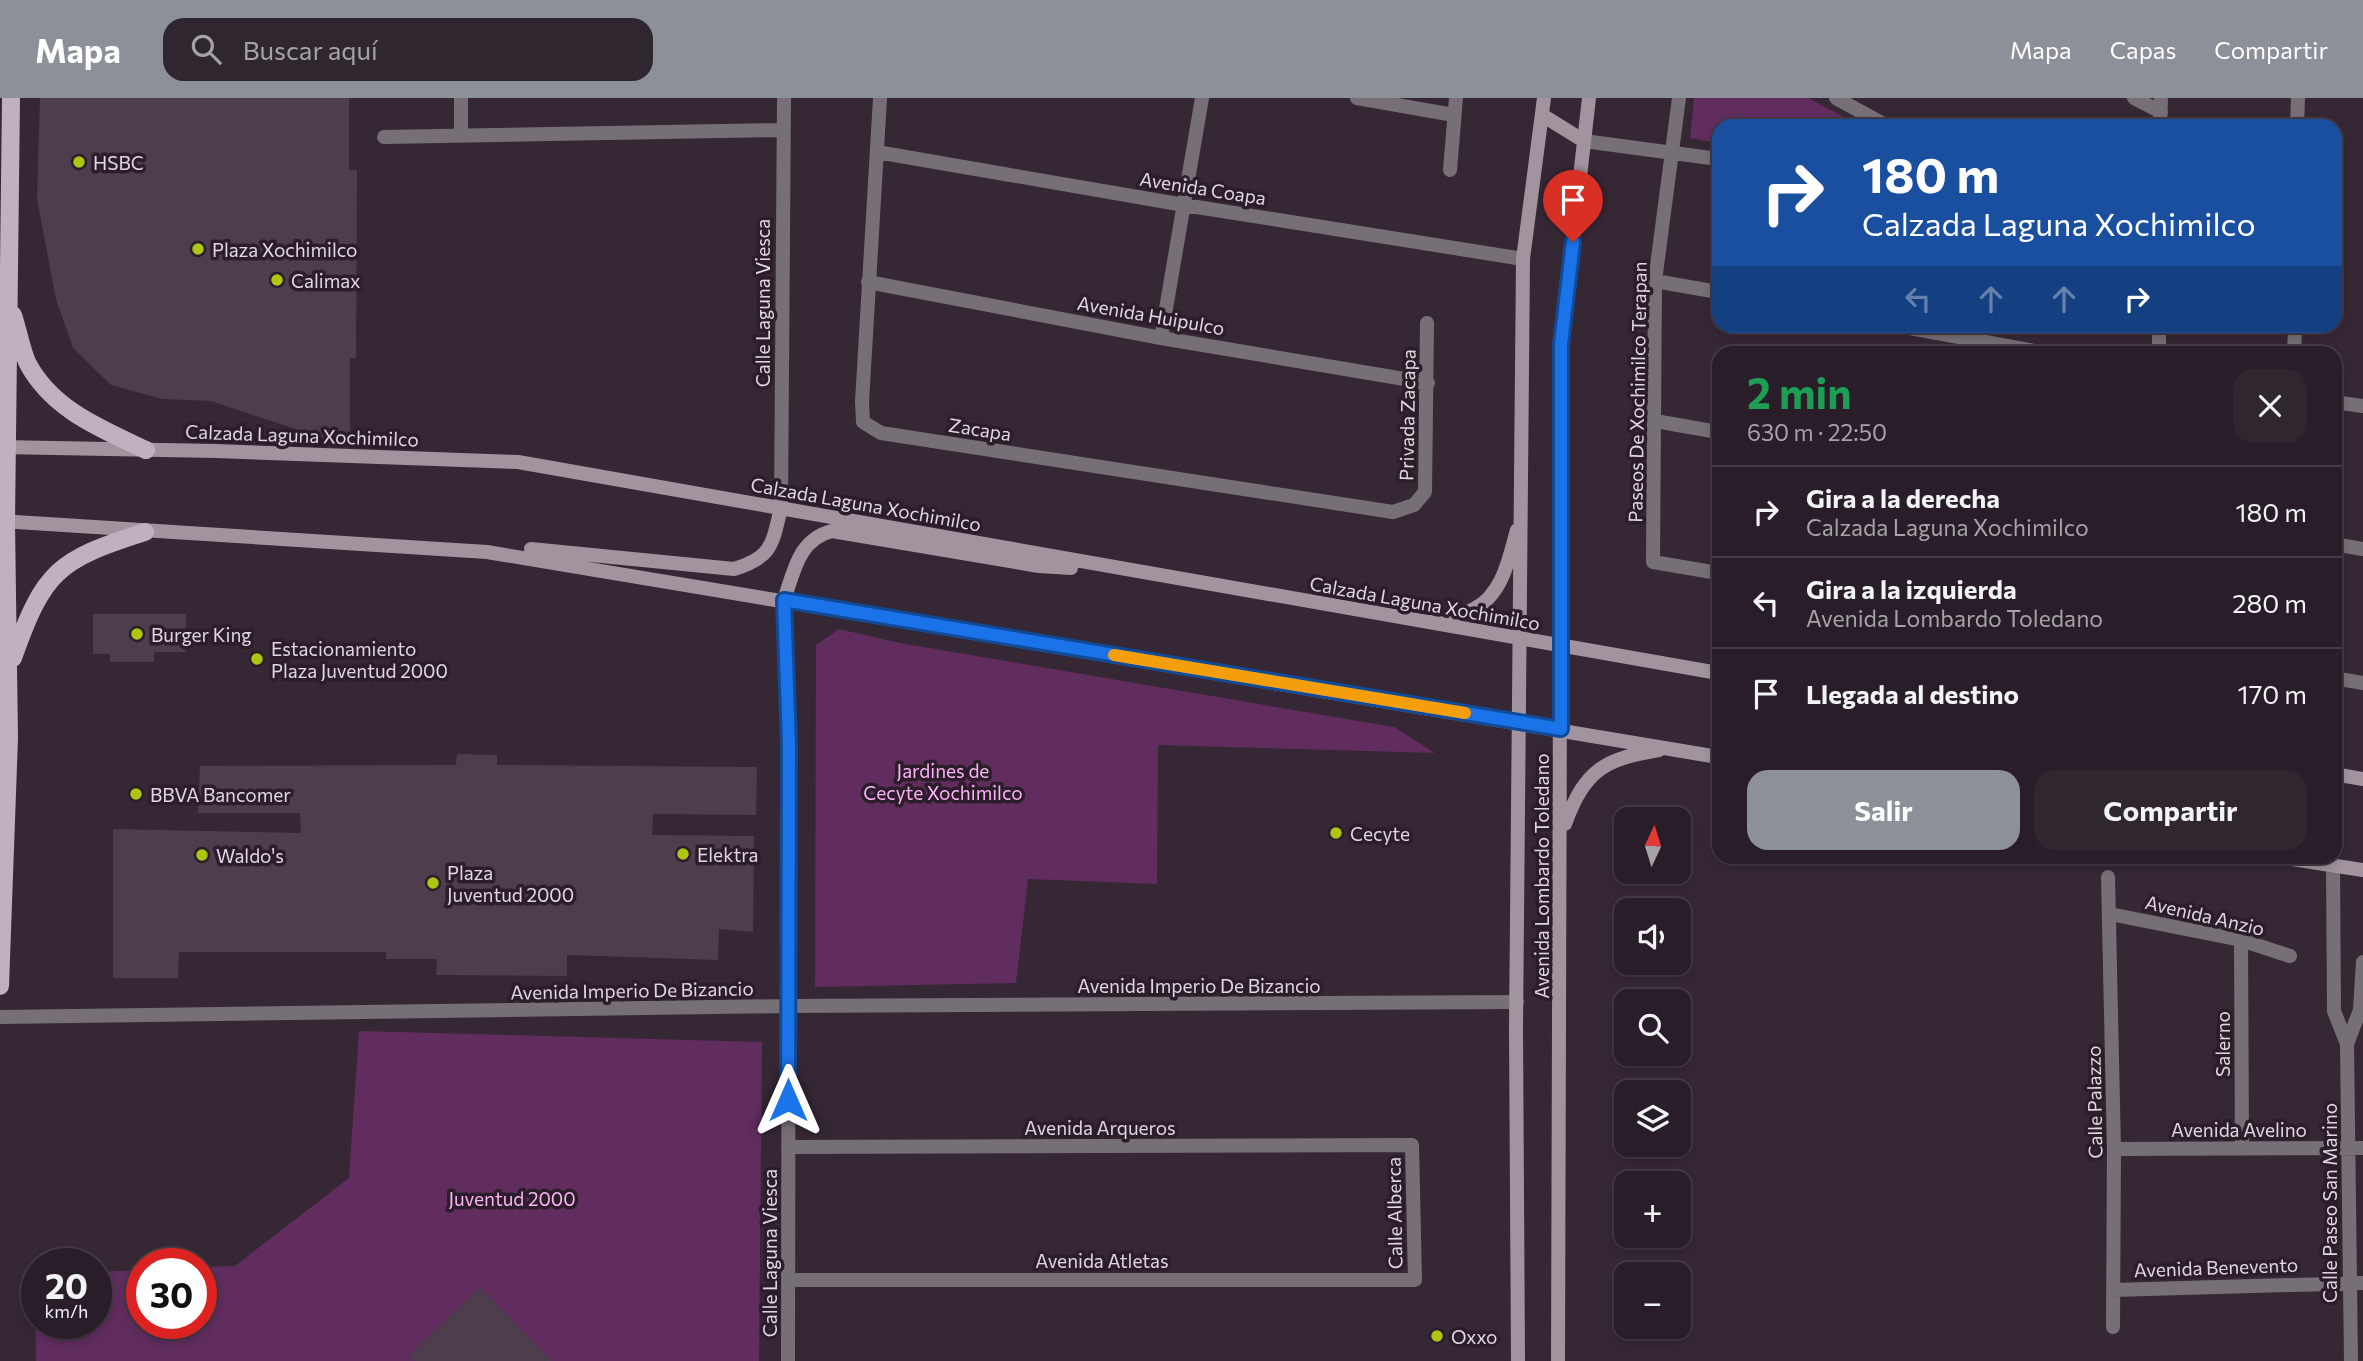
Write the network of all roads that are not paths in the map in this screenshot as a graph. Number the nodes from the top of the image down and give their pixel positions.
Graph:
1 (11, 98) edge
2 (461, 98) edge
3 (784, 98) edge
4 (880, 98) edge
5 (1202, 98) edge
6 (1357, 98) edge
7 (1456, 98) edge
8 (1544, 98) edge
9 (1589, 98) edge
10 (1679, 98) edge
11 (1836, 98) edge
12 (2134, 98) edge
13 (2298, 98) edge
14 (2161, 112) edge
15 (1454, 115) junction
16 (1542, 115) junction
17 (1874, 119) edge
18 (2297, 119) edge
19 (782, 130) junction
20 (461, 134) junction
21 (384, 136) dead end
22 (1584, 141) junction
23 (877, 152) junction
24 (1672, 152) junction
25 (1712, 158) edge
26 (1450, 170) dead end
27 (1184, 205) junction
28 (1523, 259) junction
29 (1655, 281) junction
30 (868, 282) junction
31 (1712, 291) edge
32 (7, 298) junction
33 (1427, 323) dead end
34 (1937, 333) edge
35 (1161, 338) junction
36 (2008, 346) edge
37 (1428, 383) junction
38 (2342, 403) edge
39 (2363, 406) edge
40 (1656, 421) junction
41 (1712, 431) edge
42 (3, 447) edge
43 (146, 450) junction
44 (1414, 506) joint
45 (781, 508) junction
46 (1522, 515) junction
47 (3, 522) edge
48 (145, 532) junction
49 (2342, 545) edge
50 (2363, 549) edge
51 (487, 552) junction
52 (1093, 564) junction
53 (1712, 572) edge
54 (784, 600) junction
55 (1426, 623) junction
56 (1521, 639) junction
57 (1560, 646) junction
58 (9, 668) junction
59 (1712, 672) edge
60 (2342, 679) edge
61 (2363, 683) edge
62 (1519, 723) junction
63 (1561, 729) junction
64 (1668, 748) junction
65 (1712, 756) edge
66 (2342, 775) edge
67 (2363, 779) edge
68 (1560, 835) junction
69 (2321, 864) edge
70 (2333, 866) junction
71 (2363, 870) edge
72 (2108, 877) dead end
73 (2110, 914) junction
74 (2241, 940) junction
75 (2290, 956) dead end
76 (2363, 962) edge
77 (0, 986) edge
78 (1517, 1002) junction
79 (789, 1006) junction
80 (0, 1017) edge
81 (2347, 1044) junction
82 (1412, 1145) joint
83 (788, 1147) junction
84 (2242, 1147) junction
85 (2114, 1149) junction
86 (2356, 1149) edge
87 (789, 1280) junction
88 (1415, 1280) joint
89 (2356, 1283) edge
90 (2113, 1290) junction
91 (2113, 1327) dead end
92 (788, 1361) edge
93 (1518, 1361) edge
94 (1558, 1361) edge
95 (2351, 1361) edge

1 - 32 main road
2 - 20 street
3 - 19 street, Calle Laguna Viesca
4 - 23 street, Zacapa
5 - 27 street
6 - 15 street
7 - 15 street
8 - 16 main road, Avenida Lombardo Toledano
9 - 22 main road, Avenida Lombardo Toledano
10 - 24 street, Paseos De Xochimilco Terapan
11 - 17 street
12 - 14 street
13 - 18 street
15 - 26 street
16 - 22 main road
16 - 28 main road, Avenida Lombardo Toledano
19 - 20 street
19 - 45 street, Calle Laguna Viesca
20 - 21 street
22 - 24 street
22 - 57 main road, Avenida Lombardo Toledano
23 - 27 street, Avenida Coapa
23 - 30 street, Zacapa
24 - 25 street
24 - 29 street, Paseos De Xochimilco Terapan
27 - 28 street, Avenida Coapa
27 - 35 street
28 - 46 main road, Avenida Lombardo Toledano
29 - 31 street
29 - 40 street, Paseos De Xochimilco Terapan
30 - 35 street, Avenida Huipulco
30 - 44 street, Zacapa
32 - 42 main road
32 - 43 main road
33 - 37 street, Privada Zacapa
34 - 36 street
35 - 37 street, Avenida Huipulco
37 - 44 street, Privada Zacapa
38 - 39 street
40 - 41 street
40 - 53 street, Paseos De Xochimilco Terapan
42 - 43 main road, Calzada Laguna Xochimilco
42 - 47 main road
43 - 45 main road, Calzada Laguna Xochimilco
45 - 51 main road
45 - 52 main road, Calzada Laguna Xochimilco
46 - 55 main road
46 - 56 main road, Avenida Lombardo Toledano
47 - 48 main road
47 - 58 main road
48 - 51 main road
48 - 58 main road
49 - 50 street
51 - 54 main road
52 - 54 main road
52 - 55 main road, Calzada Laguna Xochimilco
54 - 62 main road
54 - 79 street, Calle Laguna Viesca
55 - 56 main road, Calzada Laguna Xochimilco
56 - 57 main road, Calzada Laguna Xochimilco
56 - 62 main road, Avenida Lombardo Toledano
57 - 59 main road, Calzada Laguna Xochimilco
57 - 63 main road, Avenida Lombardo Toledano
58 - 77 main road
60 - 61 street
62 - 63 main road
62 - 78 main road, Avenida Lombardo Toledano
63 - 64 main road
63 - 68 main road, Avenida Lombardo Toledano
64 - 65 main road
64 - 68 main road
66 - 67 main road
68 - 94 main road, Avenida Lombardo Toledano
69 - 70 main road
70 - 71 main road
70 - 81 street, Calle Paseo San Marino
72 - 73 street, Calle Palazzo
73 - 74 street, Avenida Anzio
73 - 85 street, Calle Palazzo
74 - 75 street, Avenida Anzio
74 - 84 street, Salerno
76 - 81 street, Calle Paseo San Marino
78 - 79 street, Avenida Imperio De Bizancio
78 - 93 main road, Avenida Lombardo Toledano
79 - 80 street, Avenida Imperio De Bizancio
79 - 83 street, Calle Laguna Viesca
81 - 86 street, Calle Paseo San Marino
82 - 83 street, Avenida Arqueros
82 - 88 street, Calle Alberca
83 - 87 street, Calle Laguna Viesca
84 - 85 street, Avenida Avelino
84 - 86 street, Avenida Avelino
85 - 90 street, Calle Palazzo
86 - 89 street, Calle Paseo San Marino
87 - 88 street, Avenida Atletas
87 - 92 street, Calle Laguna Viesca
89 - 90 street, Avenida Benevento
89 - 95 street, Calle Paseo San Marino
90 - 91 street, Calle Palazzo

